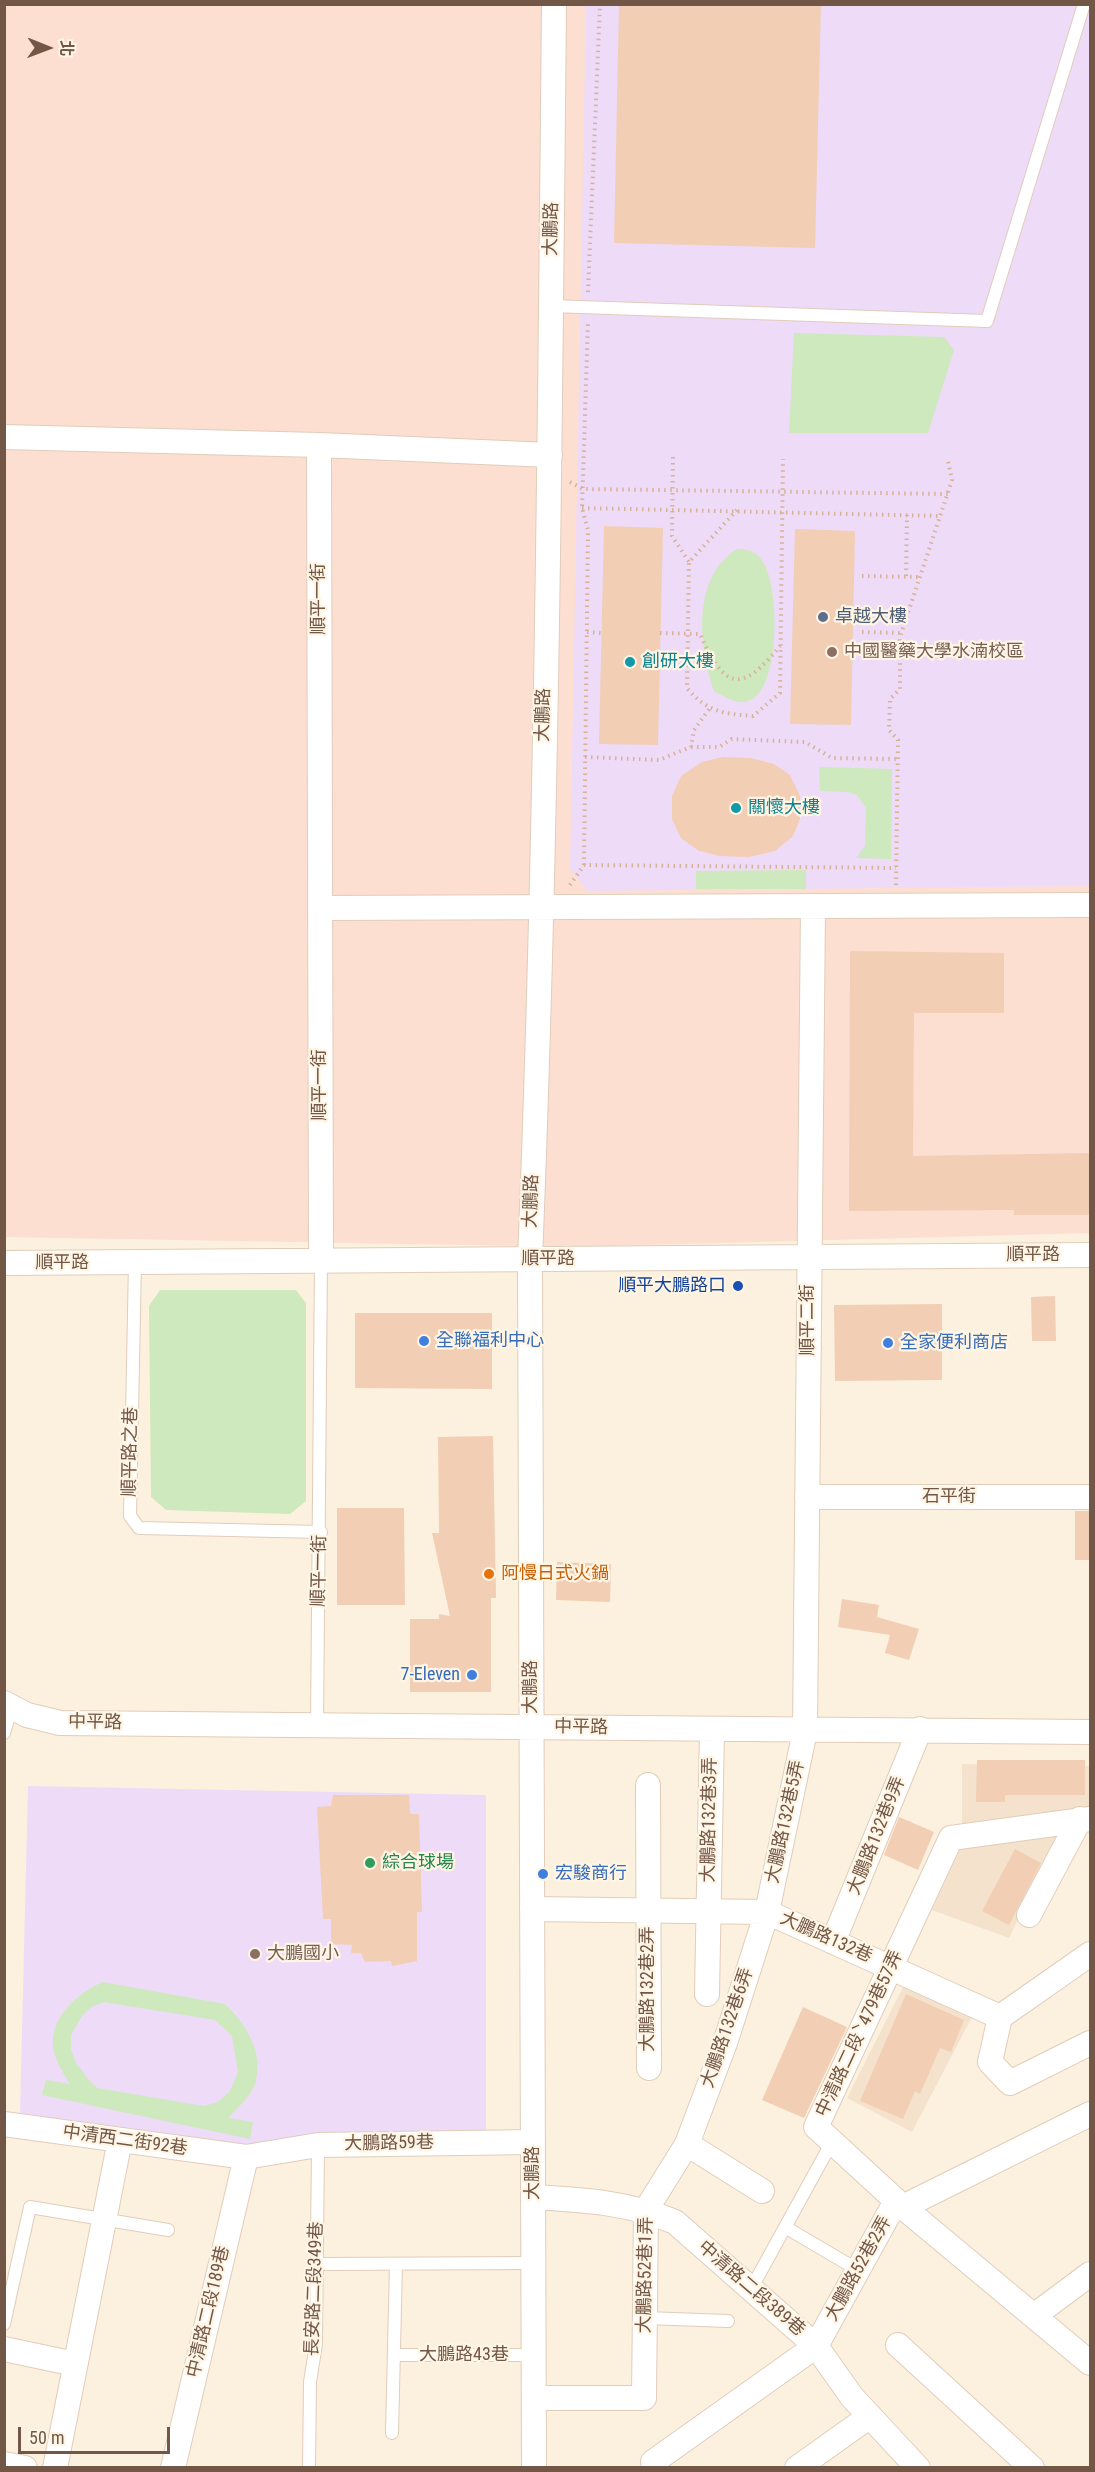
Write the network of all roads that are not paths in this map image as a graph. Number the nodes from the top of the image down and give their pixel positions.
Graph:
1 (554, 4) edge
2 (1084, 4) edge
3 (551, 306) junction
4 (4, 437) edge
5 (319, 445) junction
6 (550, 455) junction
7 (1090, 905) edge
8 (320, 908) junction
9 (813, 908) junction
10 (540, 909) junction
11 (1090, 1255) edge
12 (808, 1257) junction
13 (530, 1259) junction
14 (321, 1261) junction
15 (135, 1262) junction
16 (4, 1263) edge
17 (807, 1497) junction
18 (1090, 1497) edge
19 (321, 1532) junction
20 (8, 1706) edge
21 (317, 1725) junction
22 (531, 1728) junction
23 (712, 1729) junction
24 (920, 1730) junction
25 (805, 1731) junction
26 (1090, 1732) edge
27 (4, 1733) edge
28 (648, 1785) dead end
29 (1085, 1819) edge
30 (532, 1909) junction
31 (648, 1911) junction
32 (708, 1911) junction
33 (767, 1912) junction
34 (1029, 1915) dead end
35 (833, 1942) junction
36 (1090, 1954) edge
37 (891, 1968) junction
38 (707, 1994) dead end
39 (1000, 2017) junction
40 (1090, 2043) edge
41 (649, 2068) dead end
42 (1090, 2114) edge
43 (4, 2124) edge
44 (120, 2139) junction
45 (533, 2142) junction
46 (832, 2142) junction
47 (687, 2144) junction
48 (318, 2145) junction
49 (246, 2157) junction
50 (762, 2191) dead end
51 (533, 2197) junction
52 (903, 2207) junction
53 (646, 2210) junction
54 (104, 2219) junction
55 (785, 2228) junction
56 (168, 2230) dead end
57 (534, 2263) junction
58 (317, 2264) junction
59 (396, 2264) junction
60 (858, 2270) junction
61 (1090, 2274) edge
62 (751, 2289) junction
63 (1035, 2315) junction
64 (645, 2318) junction
65 (728, 2321) dead end
66 (4, 2324) edge
67 (898, 2345) dead end
68 (816, 2346) junction
69 (4, 2349) edge
70 (394, 2355) junction
71 (534, 2355) junction
72 (1090, 2363) edge
73 (75, 2364) junction
74 (534, 2398) junction
75 (870, 2416) junction
76 (392, 2433) dead end
77 (4, 2464) edge
78 (655, 2465) edge
79 (910, 2465) edge
80 (25, 2468) edge
81 (55, 2468) edge
82 (173, 2468) edge
83 (309, 2468) edge
84 (534, 2468) edge
85 (797, 2468) edge
86 (1032, 2468) edge

1 - 3 street, 大鵬路
2 - 3 lane
3 - 6 street, 大鵬路
4 - 5 street
5 - 6 street
5 - 8 street, 順平一街
6 - 10 street, 大鵬路
7 - 9 street
8 - 10 street
8 - 14 street, 順平一街
9 - 10 street
9 - 12 street, 順平二街
10 - 13 street, 大鵬路
11 - 12 street, 順平路
12 - 13 street, 順平路
12 - 17 street, 順平二街
13 - 14 street, 順平路
13 - 22 street, 大鵬路
14 - 15 street, 順平路
14 - 19 lane, 順平一街
15 - 16 street, 順平路
15 - 19 lane, 順平路之巷
17 - 18 street, 石平街
17 - 25 street, 順平二街
19 - 21 lane, 順平一街
20 - 21 street, 中平路
20 - 27 lane
21 - 22 street, 中平路
22 - 23 street, 中平路
22 - 30 street, 大鵬路
23 - 25 street, 中平路
23 - 32 street, 大鵬路132巷3弄
24 - 25 street, 中平路
24 - 26 street, 中平路
24 - 35 street, 大鵬路132巷9弄
25 - 33 street, 大鵬路132巷5弄
28 - 31 street, 大鵬路132巷2弄
29 - 34 street
29 - 37 street, 中清路二段ˋ479巷57弄
30 - 31 street, 大鵬路132巷
30 - 45 street, 大鵬路
31 - 32 street, 大鵬路132巷
31 - 41 street, 大鵬路132巷2弄
32 - 33 street, 大鵬路132巷
32 - 38 street, 大鵬路132巷3弄
33 - 35 street, 大鵬路132巷
33 - 47 street, 大鵬路132巷6弄
35 - 37 street, 大鵬路132巷
36 - 39 street
37 - 39 street, 大鵬路132巷
37 - 46 street, 中清路二段ˋ479巷57弄
39 - 40 street
42 - 52 street, 大鵬路52巷2弄
43 - 44 street, 中清西二街92巷
44 - 49 street, 中清西二街92巷
44 - 54 street
45 - 48 street, 大鵬路59巷
45 - 51 street, 大鵬路
46 - 52 street, 中清路二段ˋ479巷57弄
46 - 55 lane
47 - 50 street
47 - 53 street, 大鵬路52巷1弄
48 - 49 street, 大鵬路59巷
48 - 58 lane, 長安路二段349巷
49 - 82 street, 中清路二段189巷
51 - 53 street, 中清路二段389巷
51 - 57 street, 大鵬路
52 - 60 street, 大鵬路52巷2弄
52 - 63 street, 中清路二段ˋ479巷57弄
53 - 62 street, 中清路二段389巷
53 - 64 street, 大鵬路52巷1弄
54 - 56 lane
54 - 66 lane
54 - 73 street
55 - 60 lane
55 - 62 lane
57 - 59 lane
57 - 71 street, 大鵬路
58 - 59 lane
58 - 83 lane, 長安路二段349巷
59 - 70 lane, 大鵬路43巷
60 - 68 street, 大鵬路52巷2弄
61 - 63 street
62 - 68 street, 中清路二段389巷
63 - 72 street, 中清路二段ˋ479巷57弄
64 - 65 lane
64 - 74 street, 大鵬路52巷1弄
67 - 86 street
68 - 75 street, 中清路二段389巷
68 - 78 street, 大鵬路52巷2弄
69 - 73 street
70 - 71 lane, 大鵬路43巷
70 - 76 lane, 大鵬路43巷
71 - 74 street, 大鵬路
73 - 81 street
74 - 84 street, 大鵬路
75 - 79 street, 中清路二段389巷
75 - 85 street
77 - 80 street

